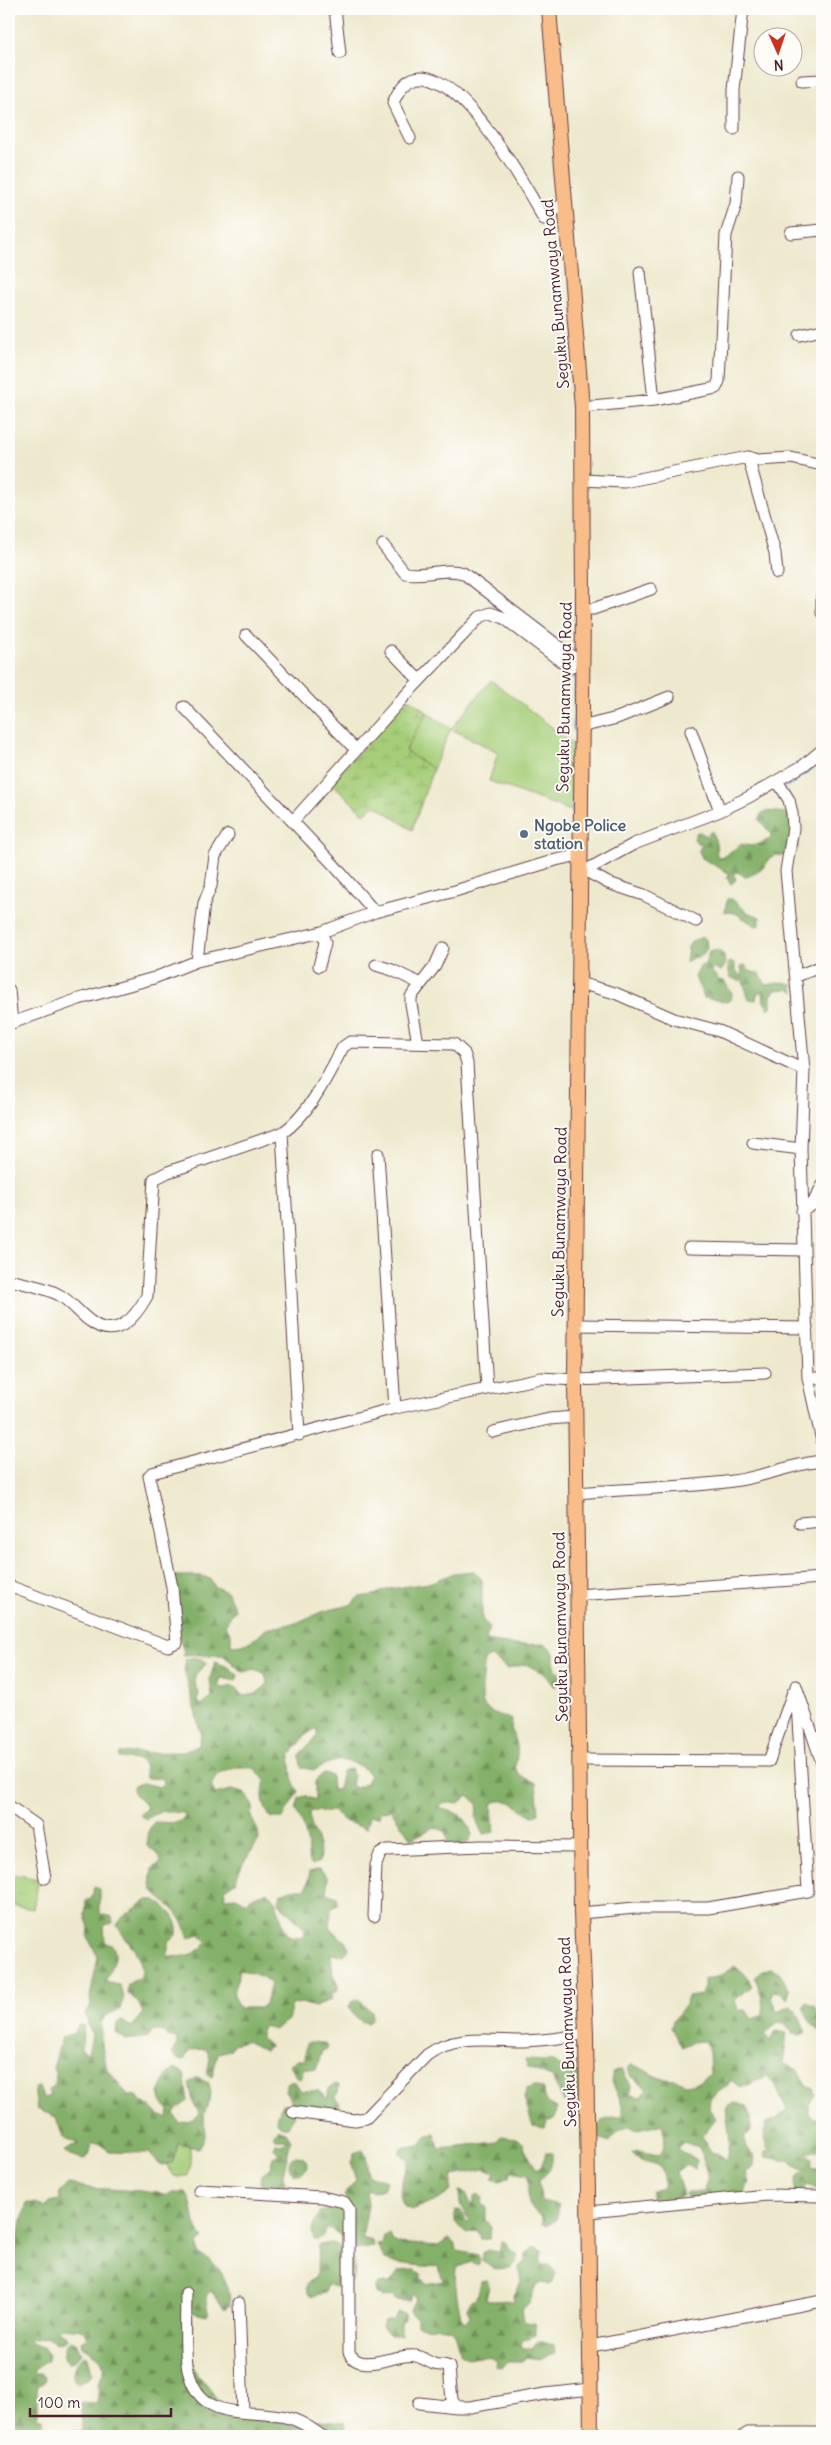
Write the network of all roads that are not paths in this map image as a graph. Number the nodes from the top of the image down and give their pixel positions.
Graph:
1 (335, 9) edge
2 (548, 9) edge
3 (743, 9) edge
4 (340, 53) dead end
5 (822, 80) edge
6 (802, 81) dead end
7 (734, 129) dead end
8 (410, 138) dead end
9 (738, 176) dead end
10 (565, 202) junction
11 (822, 230) edge
12 (792, 233) dead end
13 (640, 272) dead end
14 (822, 330) edge
15 (800, 335) dead end
16 (654, 400) junction
17 (582, 407) junction
18 (748, 457) junction
19 (822, 465) edge
20 (583, 480) junction
21 (383, 545) dead end
22 (777, 572) dead end
23 (651, 589) dead end
24 (822, 595) edge
25 (583, 609) junction
26 (822, 613) edge
27 (246, 635) dead end
28 (391, 651) dead end
29 (576, 666) junction
30 (419, 680) junction
31 (669, 697) dead end
32 (184, 707) dead end
33 (581, 727) junction
34 (691, 731) dead end
35 (356, 750) junction
36 (822, 750) edge
37 (778, 782) junction
38 (720, 811) junction
39 (293, 821) junction
40 (228, 835) dead end
41 (579, 855) junction
42 (583, 872) junction
43 (375, 912) junction
44 (696, 921) dead end
45 (322, 932) junction
46 (443, 948) dead end
47 (197, 961) junction
48 (376, 965) dead end
49 (319, 966) dead end
50 (822, 966) edge
51 (797, 976) junction
52 (579, 983) junction
53 (422, 984) junction
54 (9, 990) edge
55 (11, 1024) edge
56 (418, 1043) junction
57 (804, 1070) junction
58 (282, 1133) junction
59 (753, 1142) dead end
60 (801, 1149) junction
61 (378, 1154) dead end
62 (822, 1186) edge
63 (802, 1211) junction
64 (689, 1248) dead end
65 (804, 1250) junction
66 (9, 1280) edge
67 (576, 1325) junction
68 (807, 1328) junction
69 (765, 1373) dead end
70 (808, 1378) junction
71 (822, 1378) edge
72 (575, 1380) junction
73 (487, 1389) junction
74 (395, 1408) junction
75 (575, 1417) junction
76 (492, 1432) dead end
77 (299, 1435) junction
78 (822, 1441) edge
79 (822, 1462) edge
80 (576, 1493) junction
81 (822, 1521) edge
82 (800, 1524) dead end
83 (822, 1578) edge
84 (9, 1586) edge
85 (578, 1595) junction
86 (796, 1686) junction
87 (579, 1760) junction
88 (822, 1763) edge
89 (9, 1806) edge
90 (580, 1847) junction
91 (45, 1878) dead end
92 (581, 1914) junction
93 (374, 1916) dead end
94 (586, 2033) junction
95 (293, 2112) dead end
96 (198, 2190) dead end
97 (822, 2196) edge
98 (589, 2212) junction
99 (186, 2293) dead end
100 (822, 2301) edge
101 (239, 2303) dead end
102 (591, 2346) junction
103 (591, 2390) junction
104 (419, 2403) dead end
105 (457, 2407) junction
106 (243, 2412) junction
107 (822, 2433) edge
108 (322, 2436) edge
109 (591, 2436) edge
110 (743, 2436) edge

1 - 4 street
2 - 10 main road, Seguku Bunamwaya Road
3 - 7 street
5 - 6 street
8 - 10 street
9 - 16 street
10 - 17 main road, Seguku Bunamwaya Road
11 - 12 street
13 - 16 street
14 - 15 street
16 - 17 street
17 - 20 main road, Seguku Bunamwaya Road
18 - 19 street
18 - 20 street
18 - 22 street
20 - 25 main road, Seguku Bunamwaya Road
21 - 29 street
23 - 25 street
24 - 26 street
25 - 29 main road, Seguku Bunamwaya Road
27 - 35 street
28 - 30 street
29 - 30 street
29 - 33 main road, Seguku Bunamwaya Road
30 - 35 street
31 - 33 street
32 - 39 street
33 - 41 main road, Seguku Bunamwaya Road
34 - 38 street
35 - 39 street
36 - 37 street
37 - 38 street
37 - 51 street
38 - 42 street
39 - 43 street
40 - 47 street
41 - 42 main road, Seguku Bunamwaya Road
41 - 43 street
42 - 44 street
42 - 52 main road, Seguku Bunamwaya Road
43 - 45 street
45 - 47 street
45 - 49 street
46 - 53 street
47 - 55 street
48 - 53 street
50 - 51 street
51 - 57 street
52 - 57 street
52 - 67 main road, Seguku Bunamwaya Road
53 - 56 street
54 - 55 street
56 - 58 street
56 - 73 street
57 - 60 street
58 - 66 street
58 - 77 street
59 - 60 street
60 - 63 street
61 - 74 street
62 - 63 street
63 - 65 street
64 - 65 street
65 - 68 street
67 - 68 street
67 - 72 main road, Seguku Bunamwaya Road
68 - 70 street
69 - 72 street
70 - 71 street
70 - 78 street
72 - 73 street
72 - 75 main road, Seguku Bunamwaya Road
73 - 74 street
74 - 77 street
75 - 76 street
75 - 80 main road, Seguku Bunamwaya Road
77 - 84 street
79 - 80 street
80 - 85 main road, Seguku Bunamwaya Road
81 - 82 street
83 - 85 street
85 - 87 main road, Seguku Bunamwaya Road
86 - 87 street
86 - 88 street
86 - 92 street
87 - 90 main road, Seguku Bunamwaya Road
89 - 91 street
90 - 92 main road, Seguku Bunamwaya Road
90 - 93 street
92 - 94 main road, Seguku Bunamwaya Road
94 - 95 street
94 - 98 main road, Seguku Bunamwaya Road
96 - 105 street
97 - 98 street
98 - 102 main road, Seguku Bunamwaya Road
99 - 106 street
100 - 102 street
101 - 106 street
102 - 103 main road, Seguku Bunamwaya Road
103 - 105 street
103 - 109 main road, Seguku Bunamwaya Road
104 - 105 street
106 - 108 street
107 - 110 street

